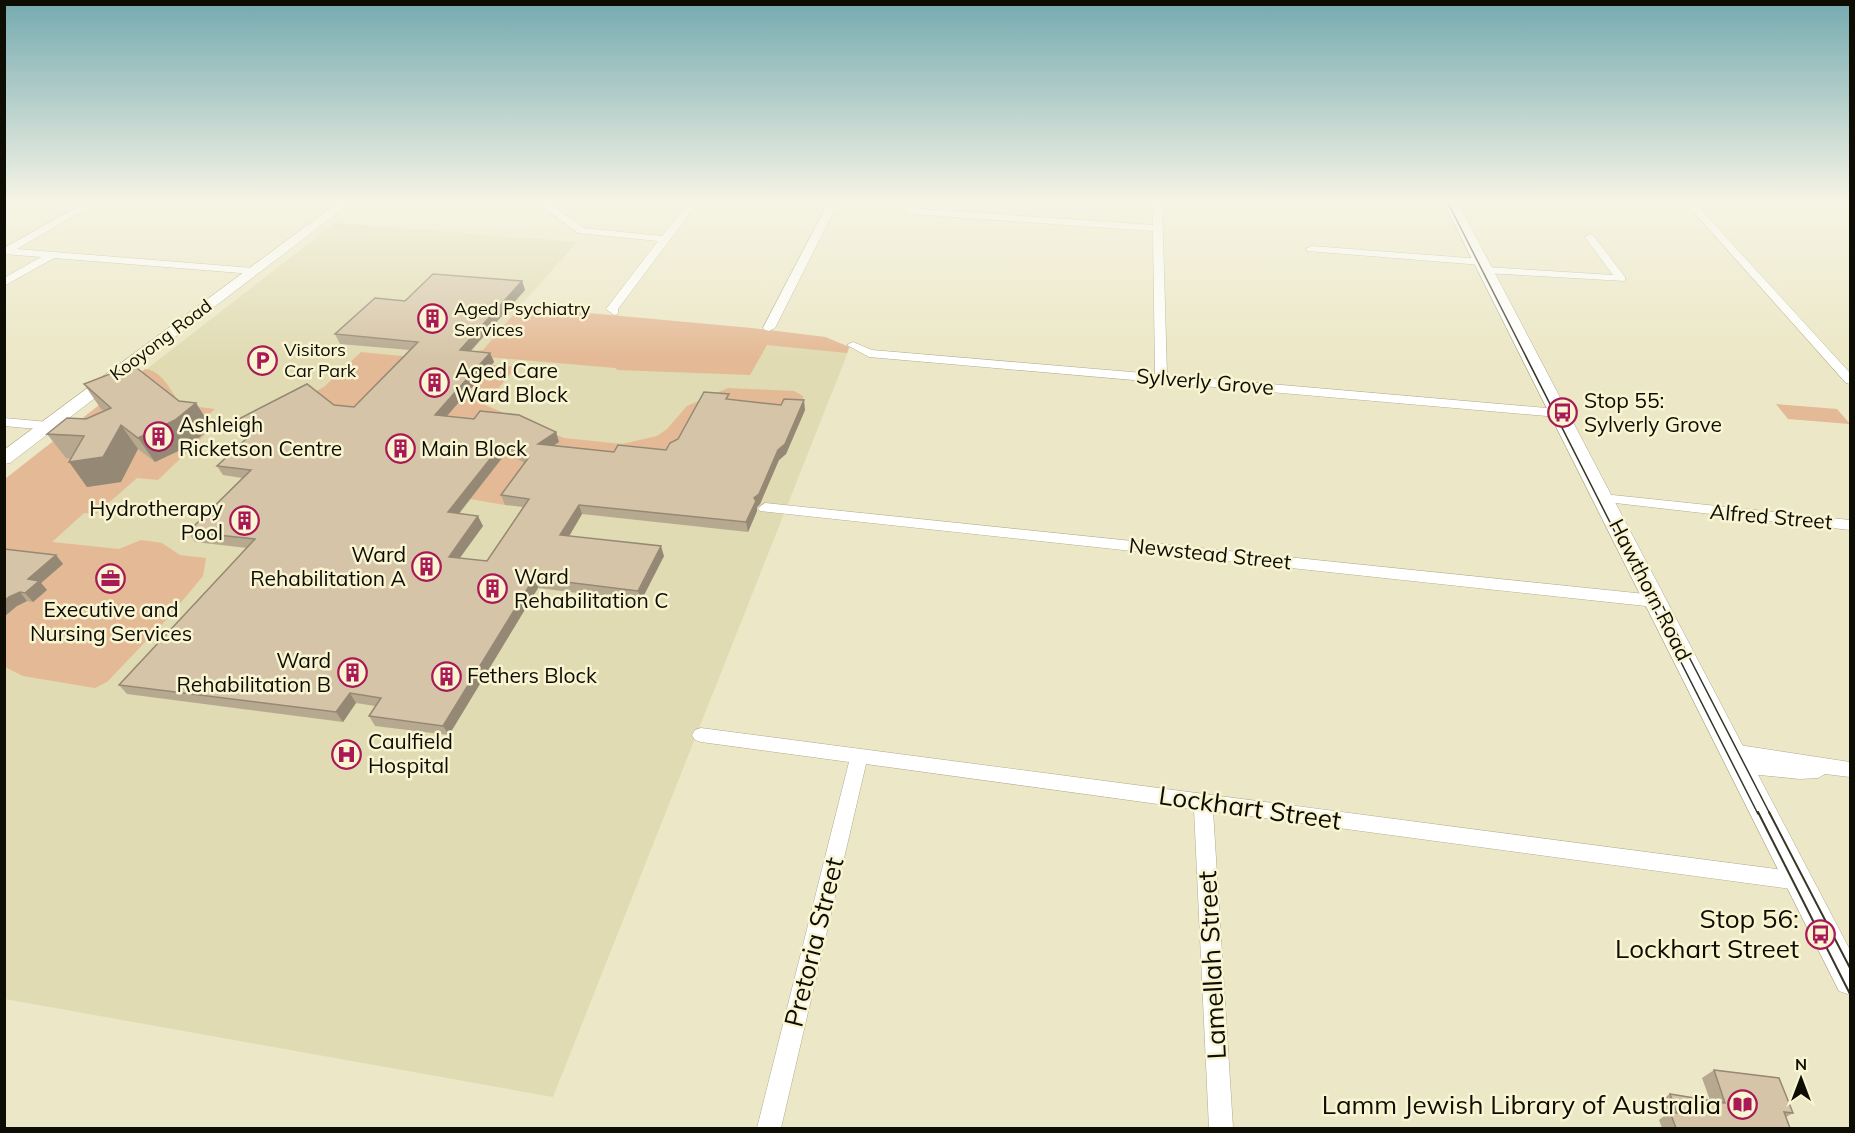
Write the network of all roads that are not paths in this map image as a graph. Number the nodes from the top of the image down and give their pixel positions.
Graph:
1 (39, 254) edge
2 (277, 254) edge
3 (653, 254) edge
4 (807, 254) edge
5 (1159, 254) edge
6 (1360, 254) edge
7 (1477, 254) edge
8 (1602, 254) edge
9 (1736, 254) edge
10 (52, 255) junction
11 (1483, 266) junction
12 (254, 271) junction
13 (4, 283) edge
14 (614, 312) dead end
15 (769, 328) dead end
16 (853, 345) dead end
17 (1161, 378) junction
18 (1851, 380) edge
19 (1558, 412) junction
20 (4, 422) edge
21 (48, 426) junction
22 (4, 459) edge
23 (1604, 501) junction
24 (765, 508) dead end
25 (1851, 525) edge
26 (1655, 601) junction
27 (701, 735) dead end
28 (859, 756) junction
29 (1736, 758) junction
30 (1846, 769) edge
31 (1203, 802) junction
32 (1799, 881) junction
33 (1851, 980) edge
34 (769, 1128) edge
35 (1221, 1128) edge

1 - 10 street
2 - 12 street, Kooyong Road
3 - 14 street
4 - 15 street
5 - 17 street
6 - 11 street
7 - 11 main road, Hawthorn Road
8 - 11 street
9 - 18 street
10 - 12 street
10 - 13 street
11 - 19 main road, Hawthorn Road
12 - 21 street, Kooyong Road
16 - 17 street, Sylverly Grove
17 - 19 street, Sylverly Grove
19 - 23 main road, Hawthorn Road
20 - 21 street
21 - 22 street, Kooyong Road
23 - 25 street, Alfred Street
23 - 26 main road, Hawthorn Road
24 - 26 street, Newstead Street
26 - 29 main road, Hawthorn Road
27 - 28 street, Lockhart Street
28 - 31 street, Lockhart Street
28 - 34 street, Pretoria Street
29 - 30 street
29 - 32 main road, Hawthorn Road
31 - 32 street, Lockhart Street
31 - 35 street, Lamellah Street
32 - 33 main road, Hawthorn Road

